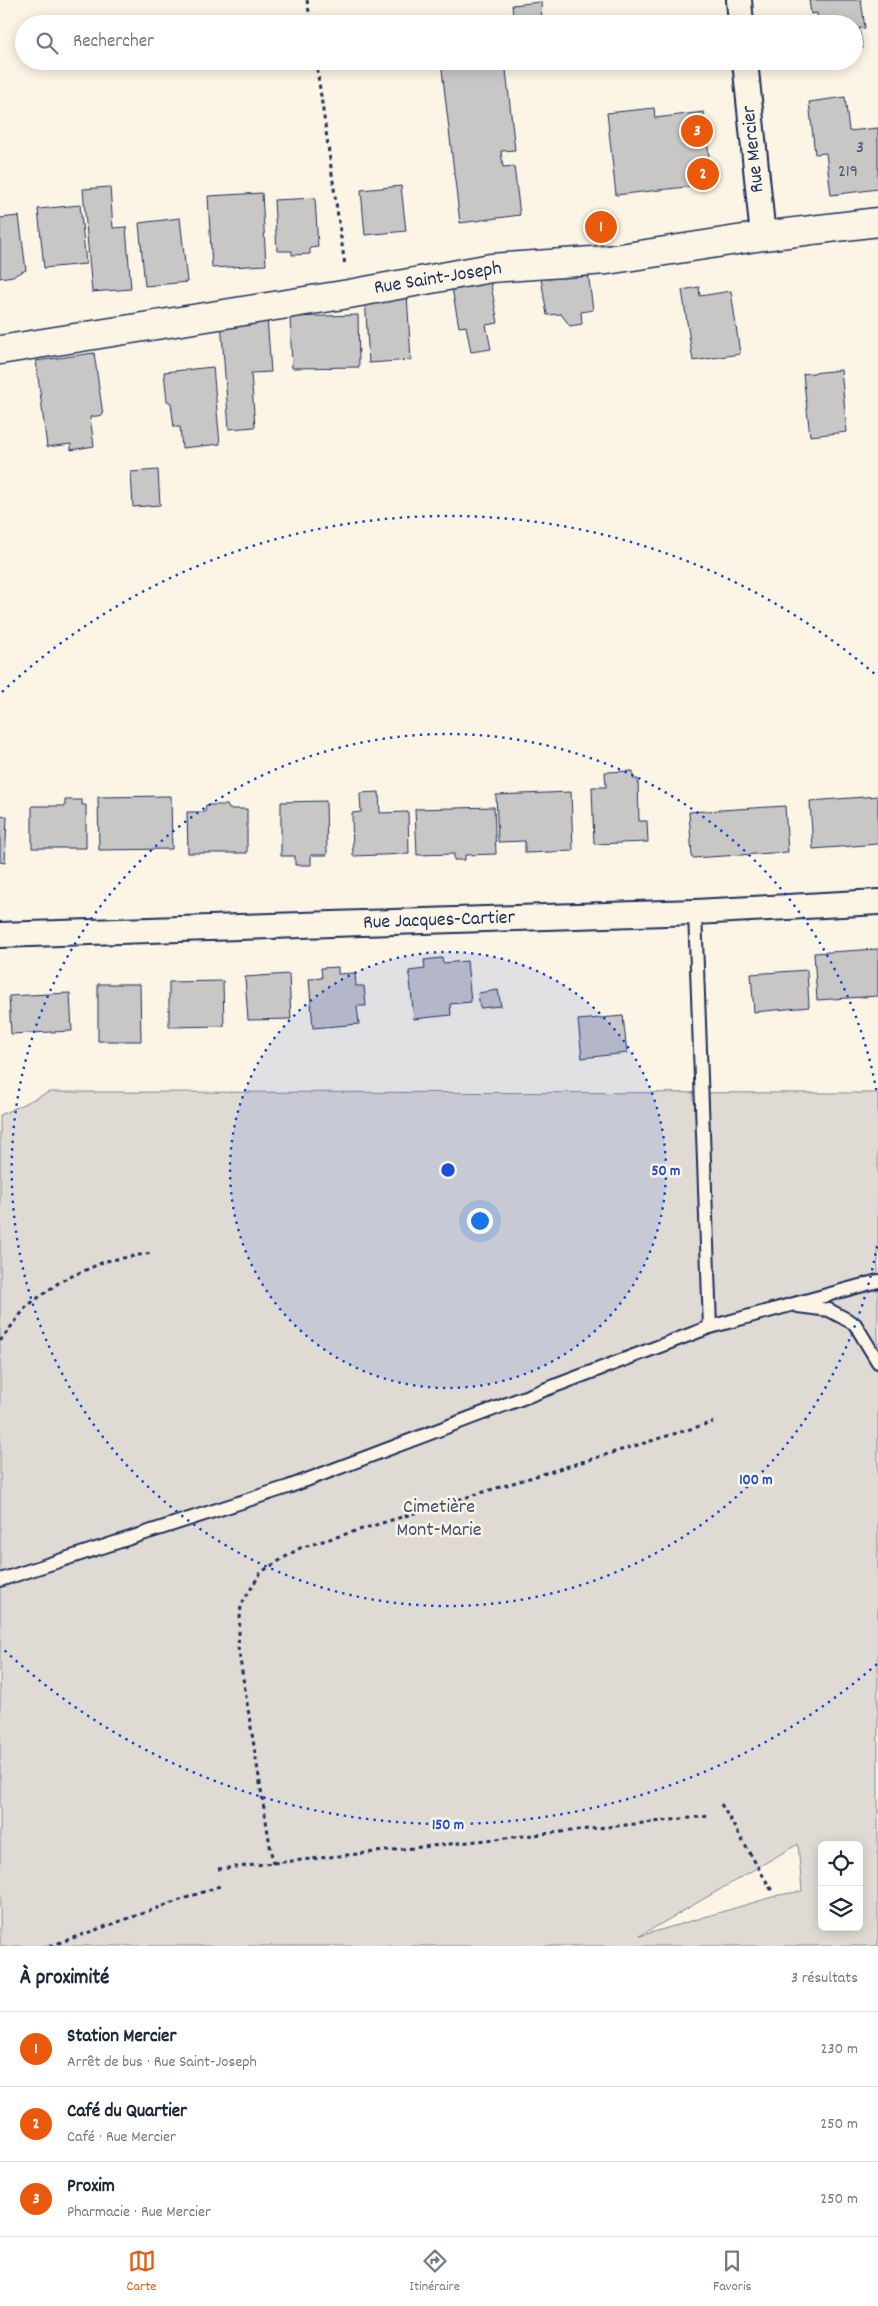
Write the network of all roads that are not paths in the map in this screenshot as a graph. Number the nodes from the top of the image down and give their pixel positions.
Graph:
1 (739, 0) edge
2 (740, 15) edge
3 (746, 70) edge
4 (878, 222) edge
5 (763, 236) junction
6 (0, 351) edge
7 (878, 902) edge
8 (695, 912) junction
9 (0, 935) edge
10 (878, 1281) edge
11 (791, 1305) junction
12 (710, 1328) junction
13 (878, 1362) edge
14 (0, 1580) edge

1 - 2 street
3 - 5 street, Rue Mercier
4 - 5 street, Rue Saint-Joseph
5 - 6 street, Rue Saint-Joseph
7 - 8 street, Rue Jacques-Cartier
8 - 9 street, Rue Jacques-Cartier
8 - 12 lane
10 - 11 lane
11 - 12 lane
11 - 13 lane
12 - 14 lane

